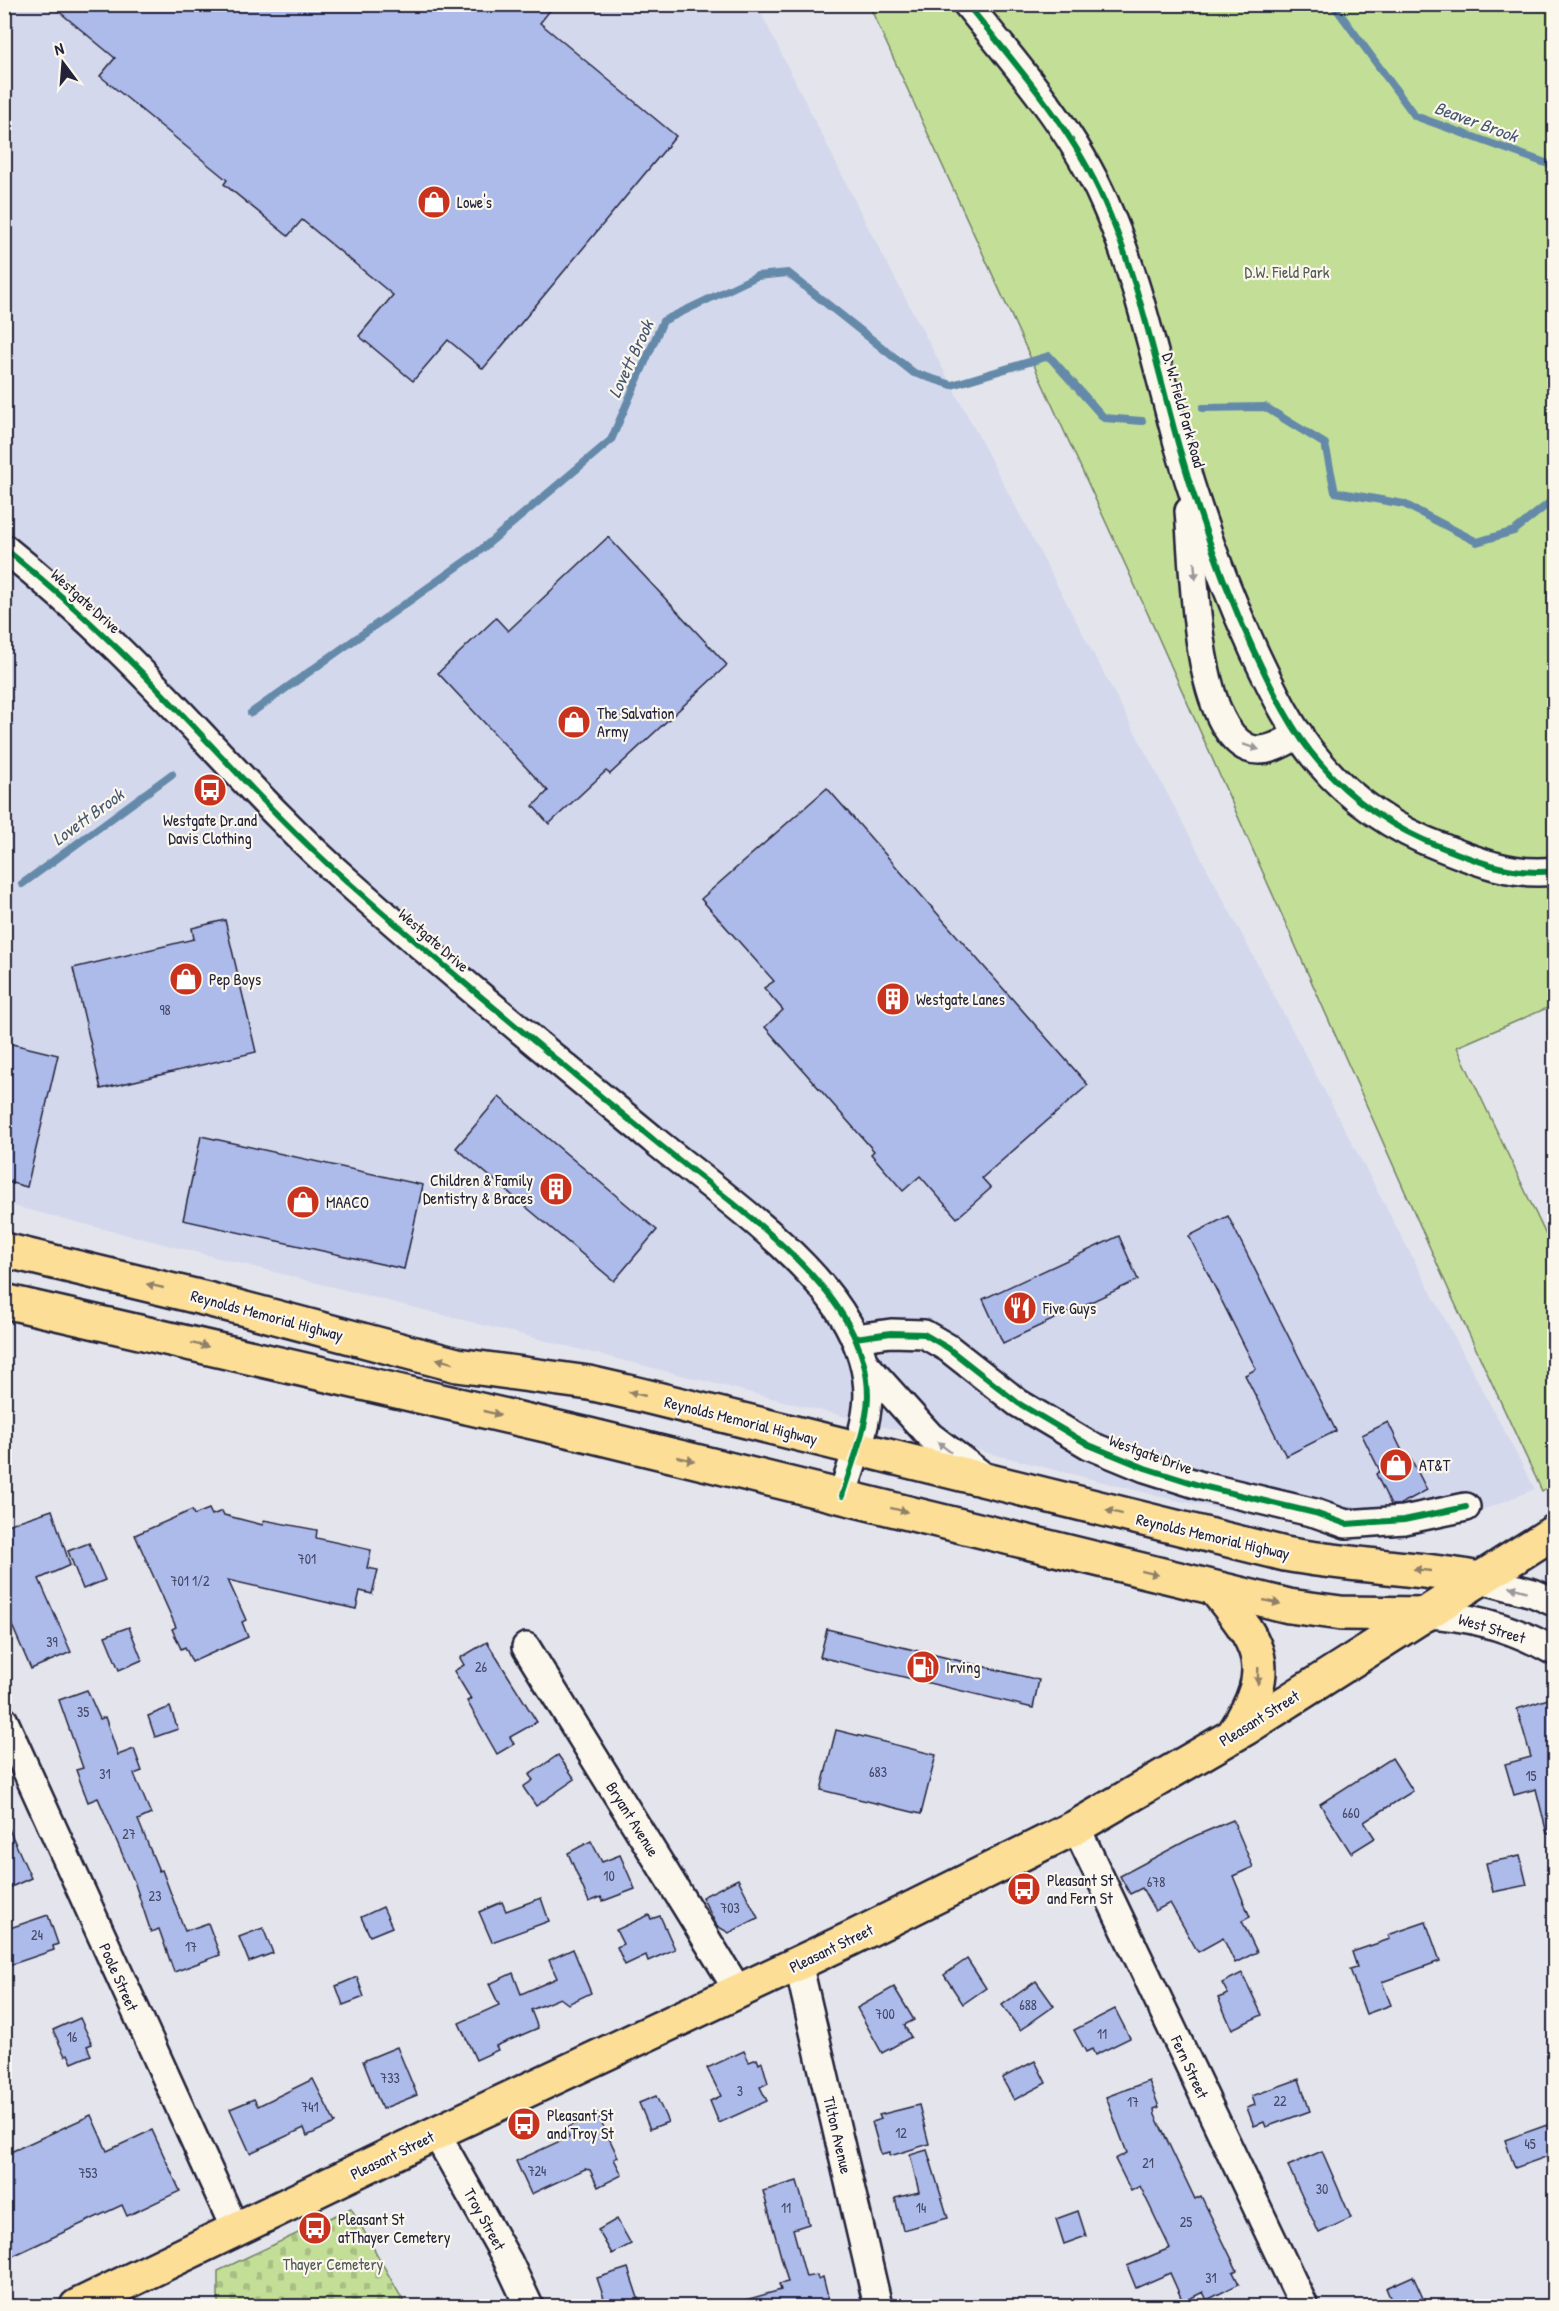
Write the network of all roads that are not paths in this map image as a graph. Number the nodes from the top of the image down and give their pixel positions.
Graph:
1 (967, 4) edge
2 (1180, 450) junction
3 (4, 548) edge
4 (1299, 734) junction
5 (1554, 872) edge
6 (4, 1250) edge
7 (4, 1301) edge
8 (855, 1338) junction
9 (866, 1365) junction
10 (857, 1449) junction
11 (991, 1482) junction
12 (842, 1496) junction
13 (1467, 1507) dead end
14 (1554, 1532) edge
15 (1480, 1579) junction
16 (1215, 1588) junction
17 (1554, 1602) edge
18 (1426, 1614) junction
19 (526, 1647) dead end
20 (1554, 1651) edge
21 (4, 1721) edge
22 (1233, 1735) junction
23 (1076, 1827) junction
24 (798, 1963) junction
25 (739, 1992) junction
26 (436, 2133) junction
27 (236, 2231) junction
28 (77, 2307) edge
29 (529, 2307) edge
30 (878, 2307) edge
31 (1304, 2307) edge

1 - 2 street, D. W. Field Park Road
2 - 4 street, D. W. Field Park Road
2 -> 4 street
3 - 8 street, Westgate Drive
4 - 5 street, D. W. Field Park Road
10 -> 6 main road, Reynolds Memorial Highway
7 -> 12 main road
8 - 9 street, Westgate Drive
8 - 13 street, Westgate Drive
9 - 10 street, Westgate Drive
11 -> 9 street
10 - 11 main road, Reynolds Memorial Highway
10 - 12 street, Westgate Drive
15 -> 11 main road, Reynolds Memorial Highway
12 -> 16 main road
14 - 15 main road, Pleasant Street
17 -> 15 street
15 - 18 main road, Pleasant Street
16 -> 18 main road
16 -> 22 main road
18 - 20 street, West Street
18 - 22 main road, Pleasant Street
19 - 25 street, Bryant Avenue
21 - 27 street, Poole Street
22 - 23 main road, Pleasant Street
23 - 24 main road, Pleasant Street
23 - 31 street, Fern Street
24 - 25 main road, Pleasant Street
24 - 30 street, Tilton Avenue
25 - 26 main road, Pleasant Street
26 - 27 main road, Pleasant Street
26 - 29 street, Troy Street
27 - 28 main road, Pleasant Street

